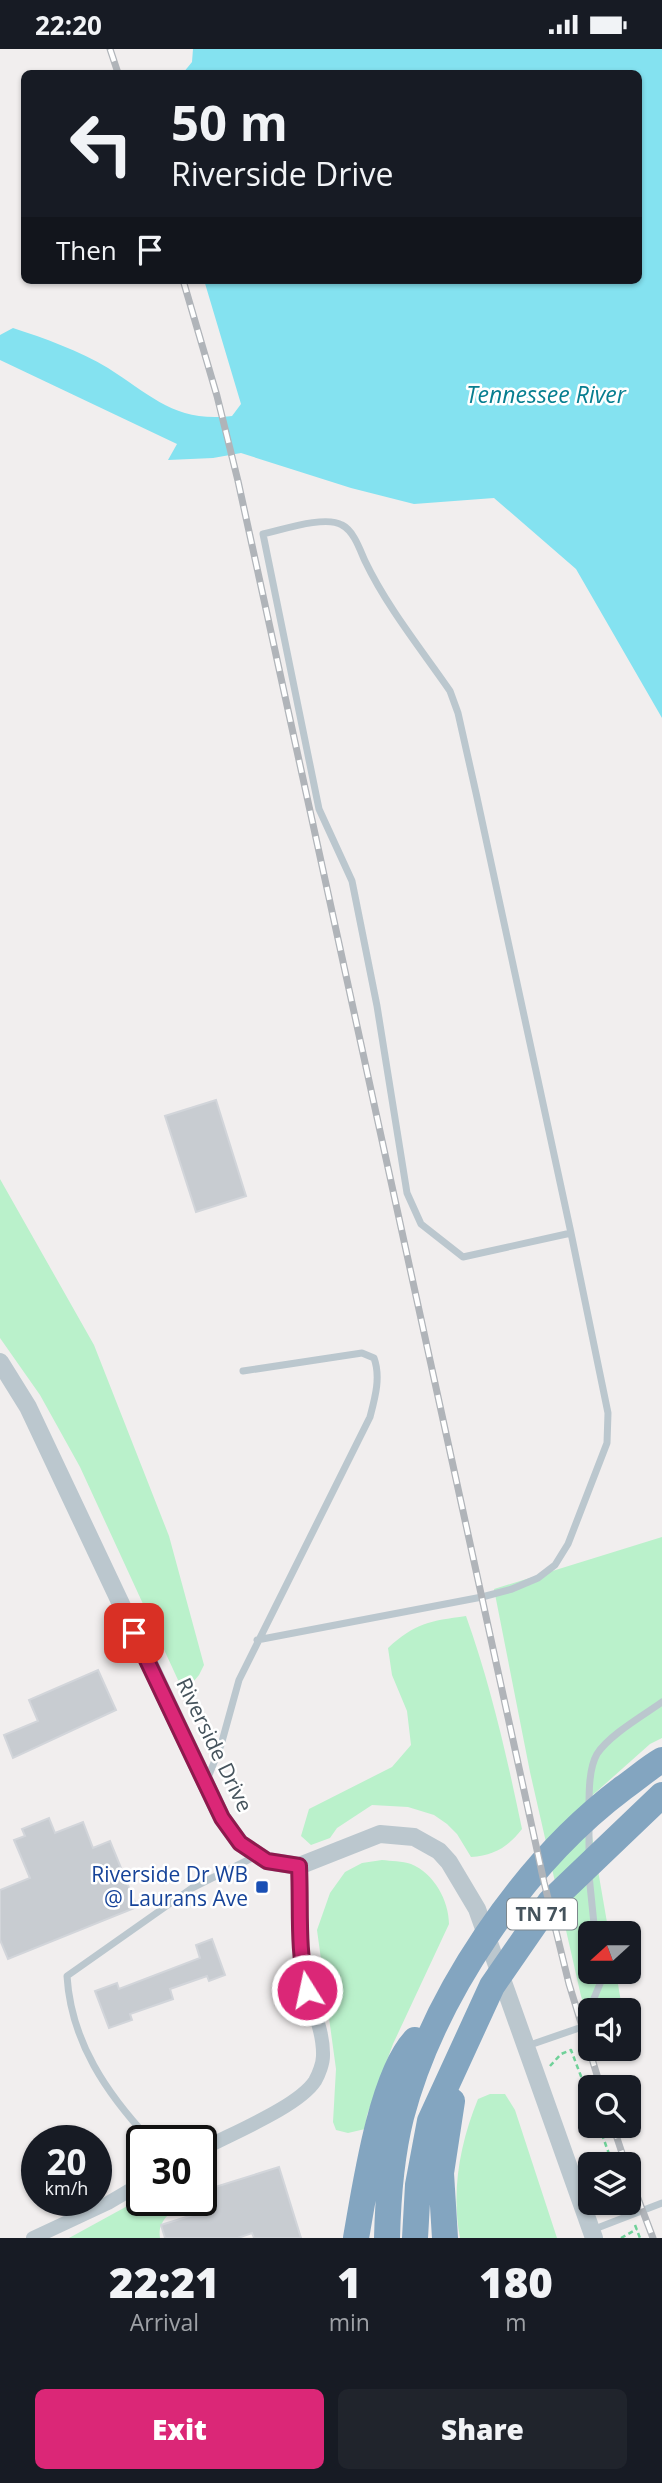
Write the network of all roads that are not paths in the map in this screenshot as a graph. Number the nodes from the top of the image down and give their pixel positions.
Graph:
1 (572, 1233) junction
2 (0, 1362) edge
3 (243, 1371) dead end
4 (257, 1640) junction
5 (662, 1702) edge
6 (662, 1760) edge
7 (205, 1784) junction
8 (662, 1795) edge
9 (258, 1855) junction
10 (299, 1866) junction
11 (593, 1921) edge
12 (600, 1985) edge
13 (443, 2010) junction
14 (527, 2047) junction
15 (458, 2061) junction
16 (136, 2125) edge
17 (217, 2142) edge
18 (126, 2192) edge
19 (662, 2203) edge
20 (593, 2234) edge
21 (33, 2238) edge
22 (356, 2238) edge
23 (387, 2238) edge
24 (415, 2238) edge
25 (444, 2238) edge

1 - 1 lane
1 - 4 lane
2 - 7 street, Riverside Drive
3 - 4 lane
4 - 7 lane
5 - 11 lane
6 - 13 highway, TN 71
7 - 9 street, Riverside Drive
8 - 15 highway, TN 71
9 - 10 street, Riverside Drive
9 - 16 lane
10 - 14 street
10 - 17 street
12 - 14 lane
13 - 22 highway
13 - 23 highway, TN 71
14 - 20 street
15 - 24 highway, TN 71
15 - 25 highway
18 - 21 street
19 - 20 lane

